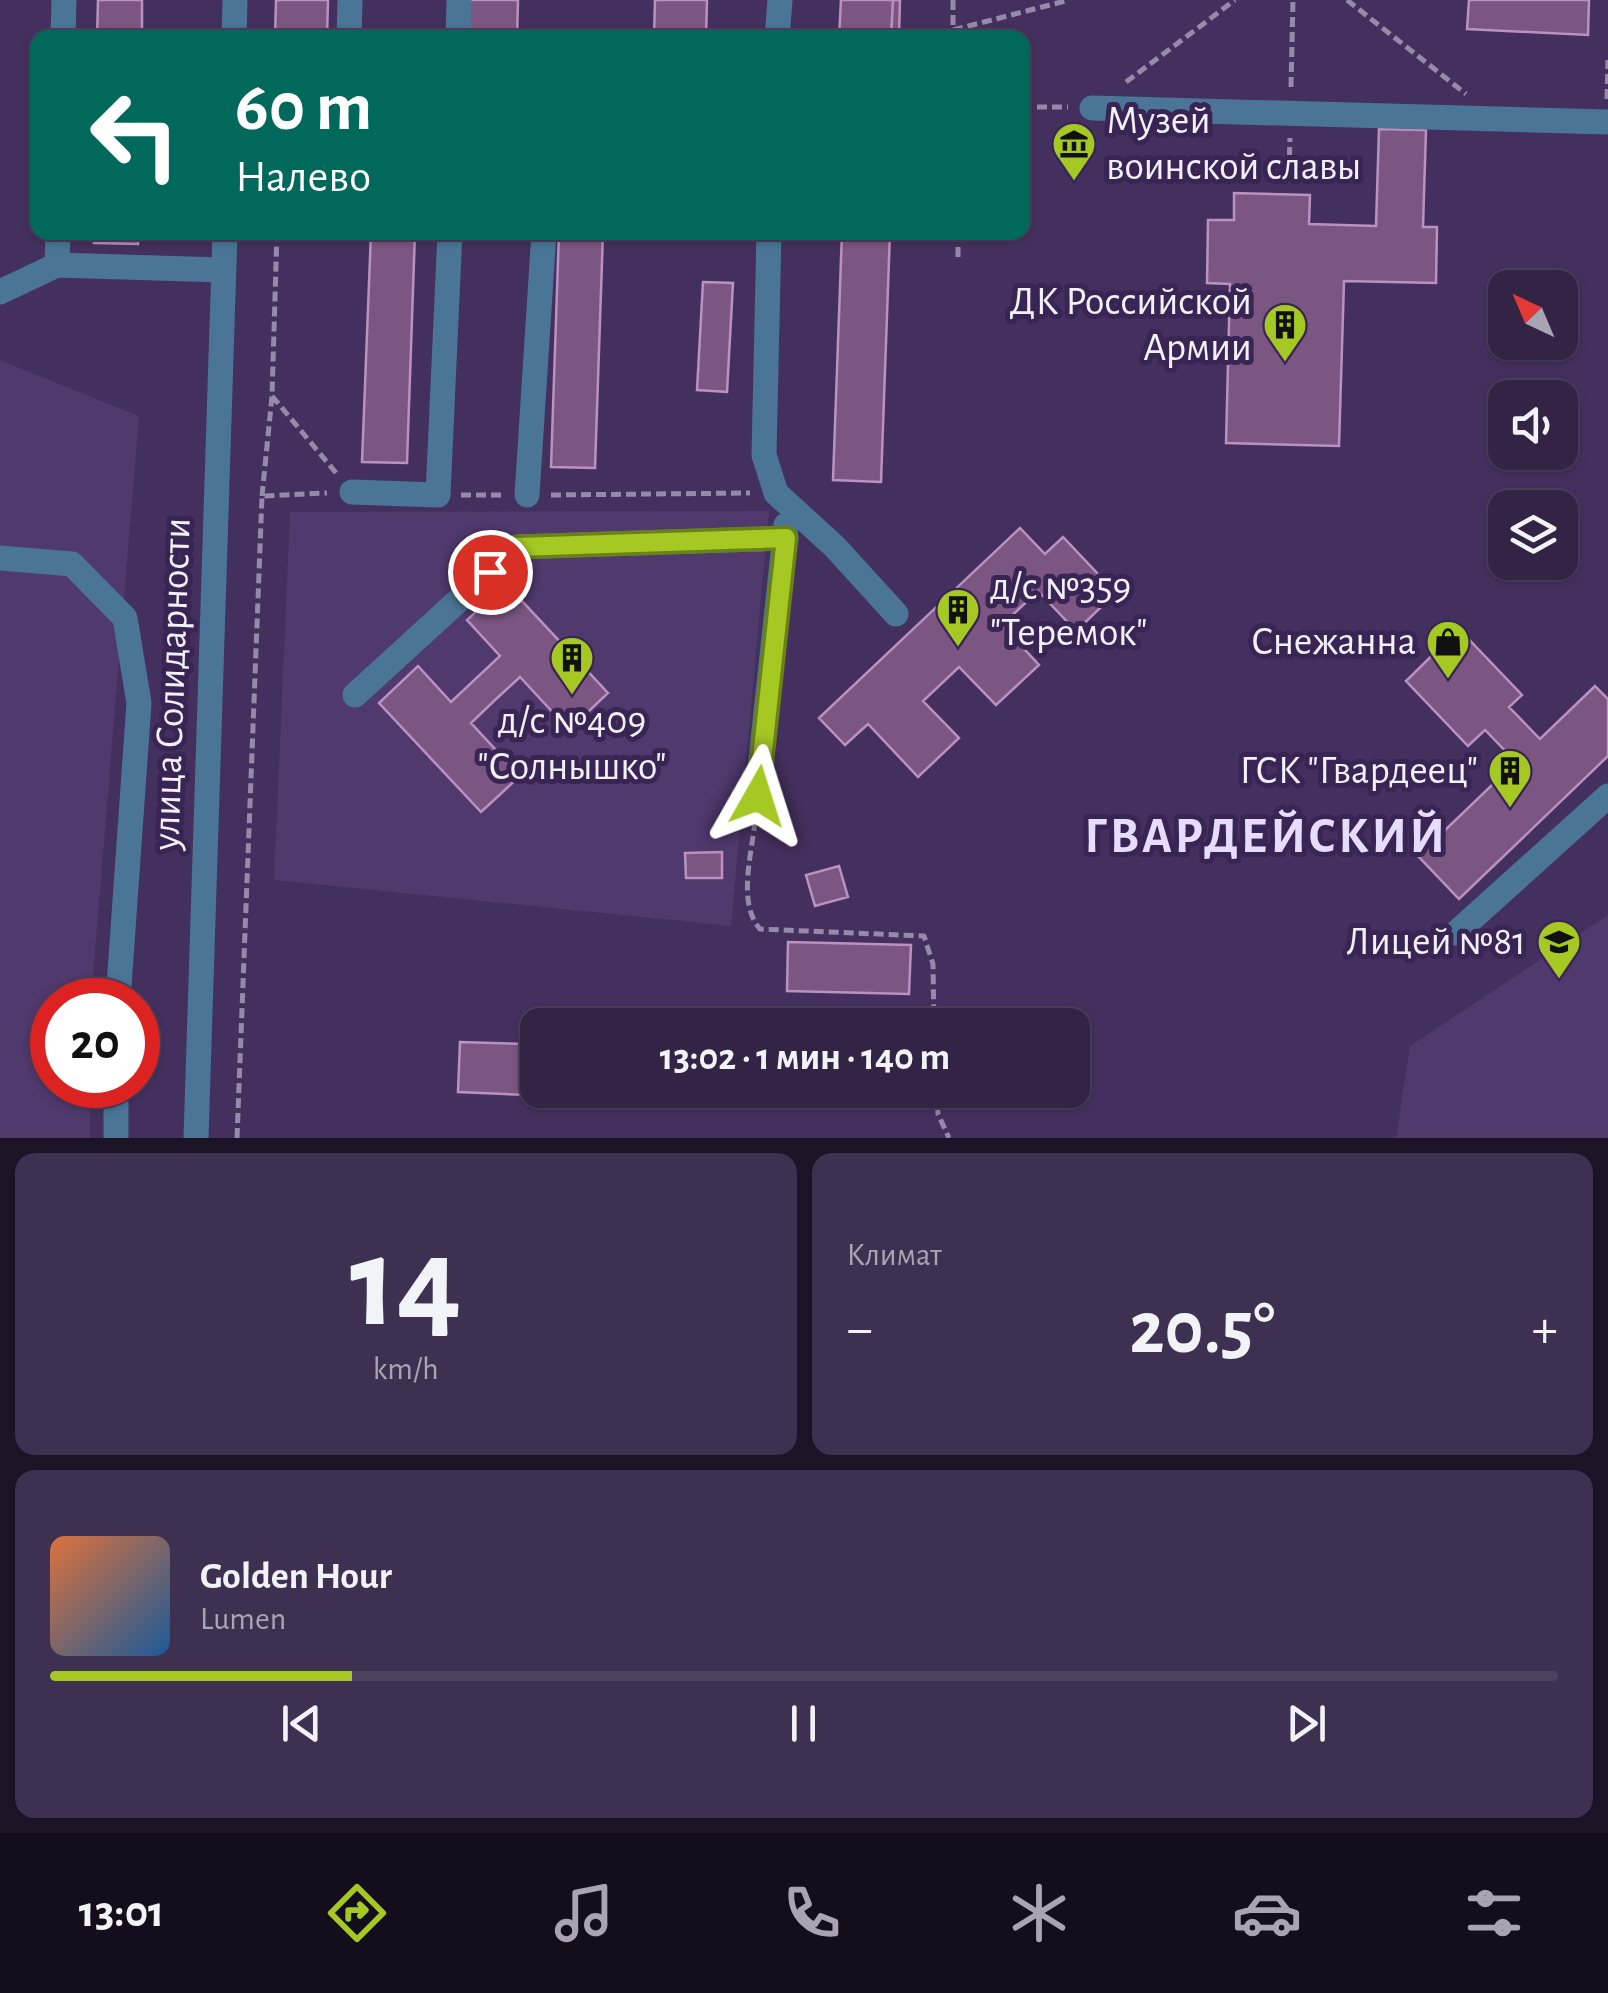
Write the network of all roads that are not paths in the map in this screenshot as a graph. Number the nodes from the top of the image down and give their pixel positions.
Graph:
1 (64, 0) edge
2 (235, 0) edge
3 (350, 0) edge
4 (458, 0) edge
5 (780, 0) edge
6 (64, 30) edge
7 (234, 30) edge
8 (349, 30) edge
9 (458, 30) edge
10 (778, 30) edge
11 (1092, 108) road end
12 (1607, 122) edge
13 (58, 240) edge
14 (224, 240) edge
15 (450, 240) edge
16 (543, 240) edge
17 (770, 240) edge
18 (57, 265) junction
19 (222, 270) junction
20 (0, 292) edge
21 (352, 492) road end
22 (527, 495) road end
23 (781, 499) junction
24 (786, 538) junction
25 (0, 558) edge
26 (896, 614) dead end
27 (355, 695) dead end
28 (758, 796) road end
29 (1608, 796) edge
30 (1456, 933) dead end
31 (119, 978) edge
32 (116, 1108) edge
33 (116, 1138) edge
34 (196, 1138) edge

1 - 6 lane
2 - 7 lane
3 - 8 lane
4 - 9 lane
5 - 10 lane
11 - 12 lane
13 - 18 lane
14 - 19 lane, улица Солидарности
15 - 21 lane
16 - 22 lane
17 - 23 lane
18 - 19 lane
18 - 20 lane
19 - 34 lane, улица Солидарности
23 - 24 lane
23 - 26 lane
24 - 27 lane
24 - 28 lane
25 - 31 lane
29 - 30 lane
32 - 33 lane

